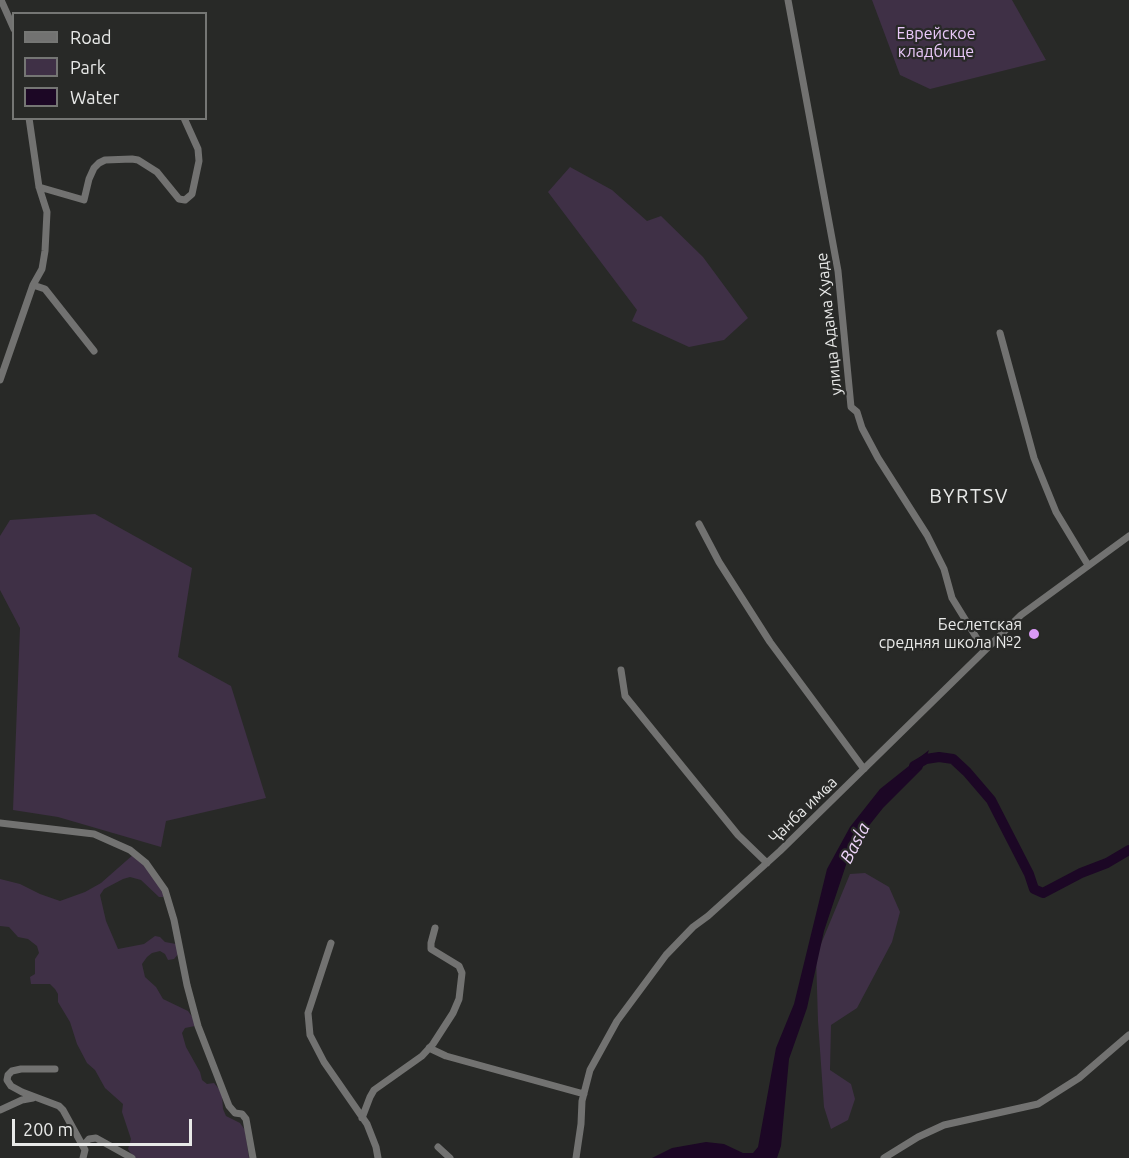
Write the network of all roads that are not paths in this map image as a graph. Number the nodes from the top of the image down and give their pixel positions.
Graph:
1 (1, 0) edge
2 (788, 0) edge
3 (12, 25) edge
4 (29, 120) edge
5 (185, 120) edge
6 (39, 188) junction
7 (33, 285) junction
8 (1000, 333) dead end
9 (94, 351) dead end
10 (0, 380) edge
11 (699, 524) dead end
12 (1129, 536) edge
13 (1088, 565) junction
14 (984, 650) junction
15 (621, 670) dead end
16 (864, 769) junction
17 (0, 823) edge
18 (767, 863) junction
19 (435, 928) dead end
20 (331, 943) dead end
21 (1129, 1035) edge
22 (429, 1048) junction
23 (55, 1069) dead end
24 (584, 1094) junction
25 (33, 1098) junction
26 (0, 1110) edge
27 (363, 1118) junction
28 (83, 1146) junction
29 (438, 1147) dead end
30 (83, 1158) edge
31 (132, 1158) edge
32 (253, 1158) edge
33 (378, 1158) edge
34 (450, 1158) edge
35 (576, 1158) edge
36 (886, 1158) edge

1 - 3 street
2 - 14 street, улица Адама Хуаде
4 - 6 street
5 - 6 street
6 - 7 street
7 - 9 street
7 - 10 street
8 - 13 street
11 - 16 street
12 - 13 street, Ҷанба имҩа
13 - 14 street, Ҷанба имҩа
14 - 16 street, Ҷанба имҩа
15 - 18 street
16 - 18 street, Ҷанба имҩа
17 - 32 street
18 - 24 street, Ҷанба имҩа
19 - 22 street
20 - 27 street
21 - 36 street
22 - 24 street
22 - 27 street
23 - 25 street
24 - 35 street, Ҷанба имҩа
25 - 26 street
25 - 28 street
27 - 33 street
28 - 30 street
28 - 31 street
29 - 34 street

